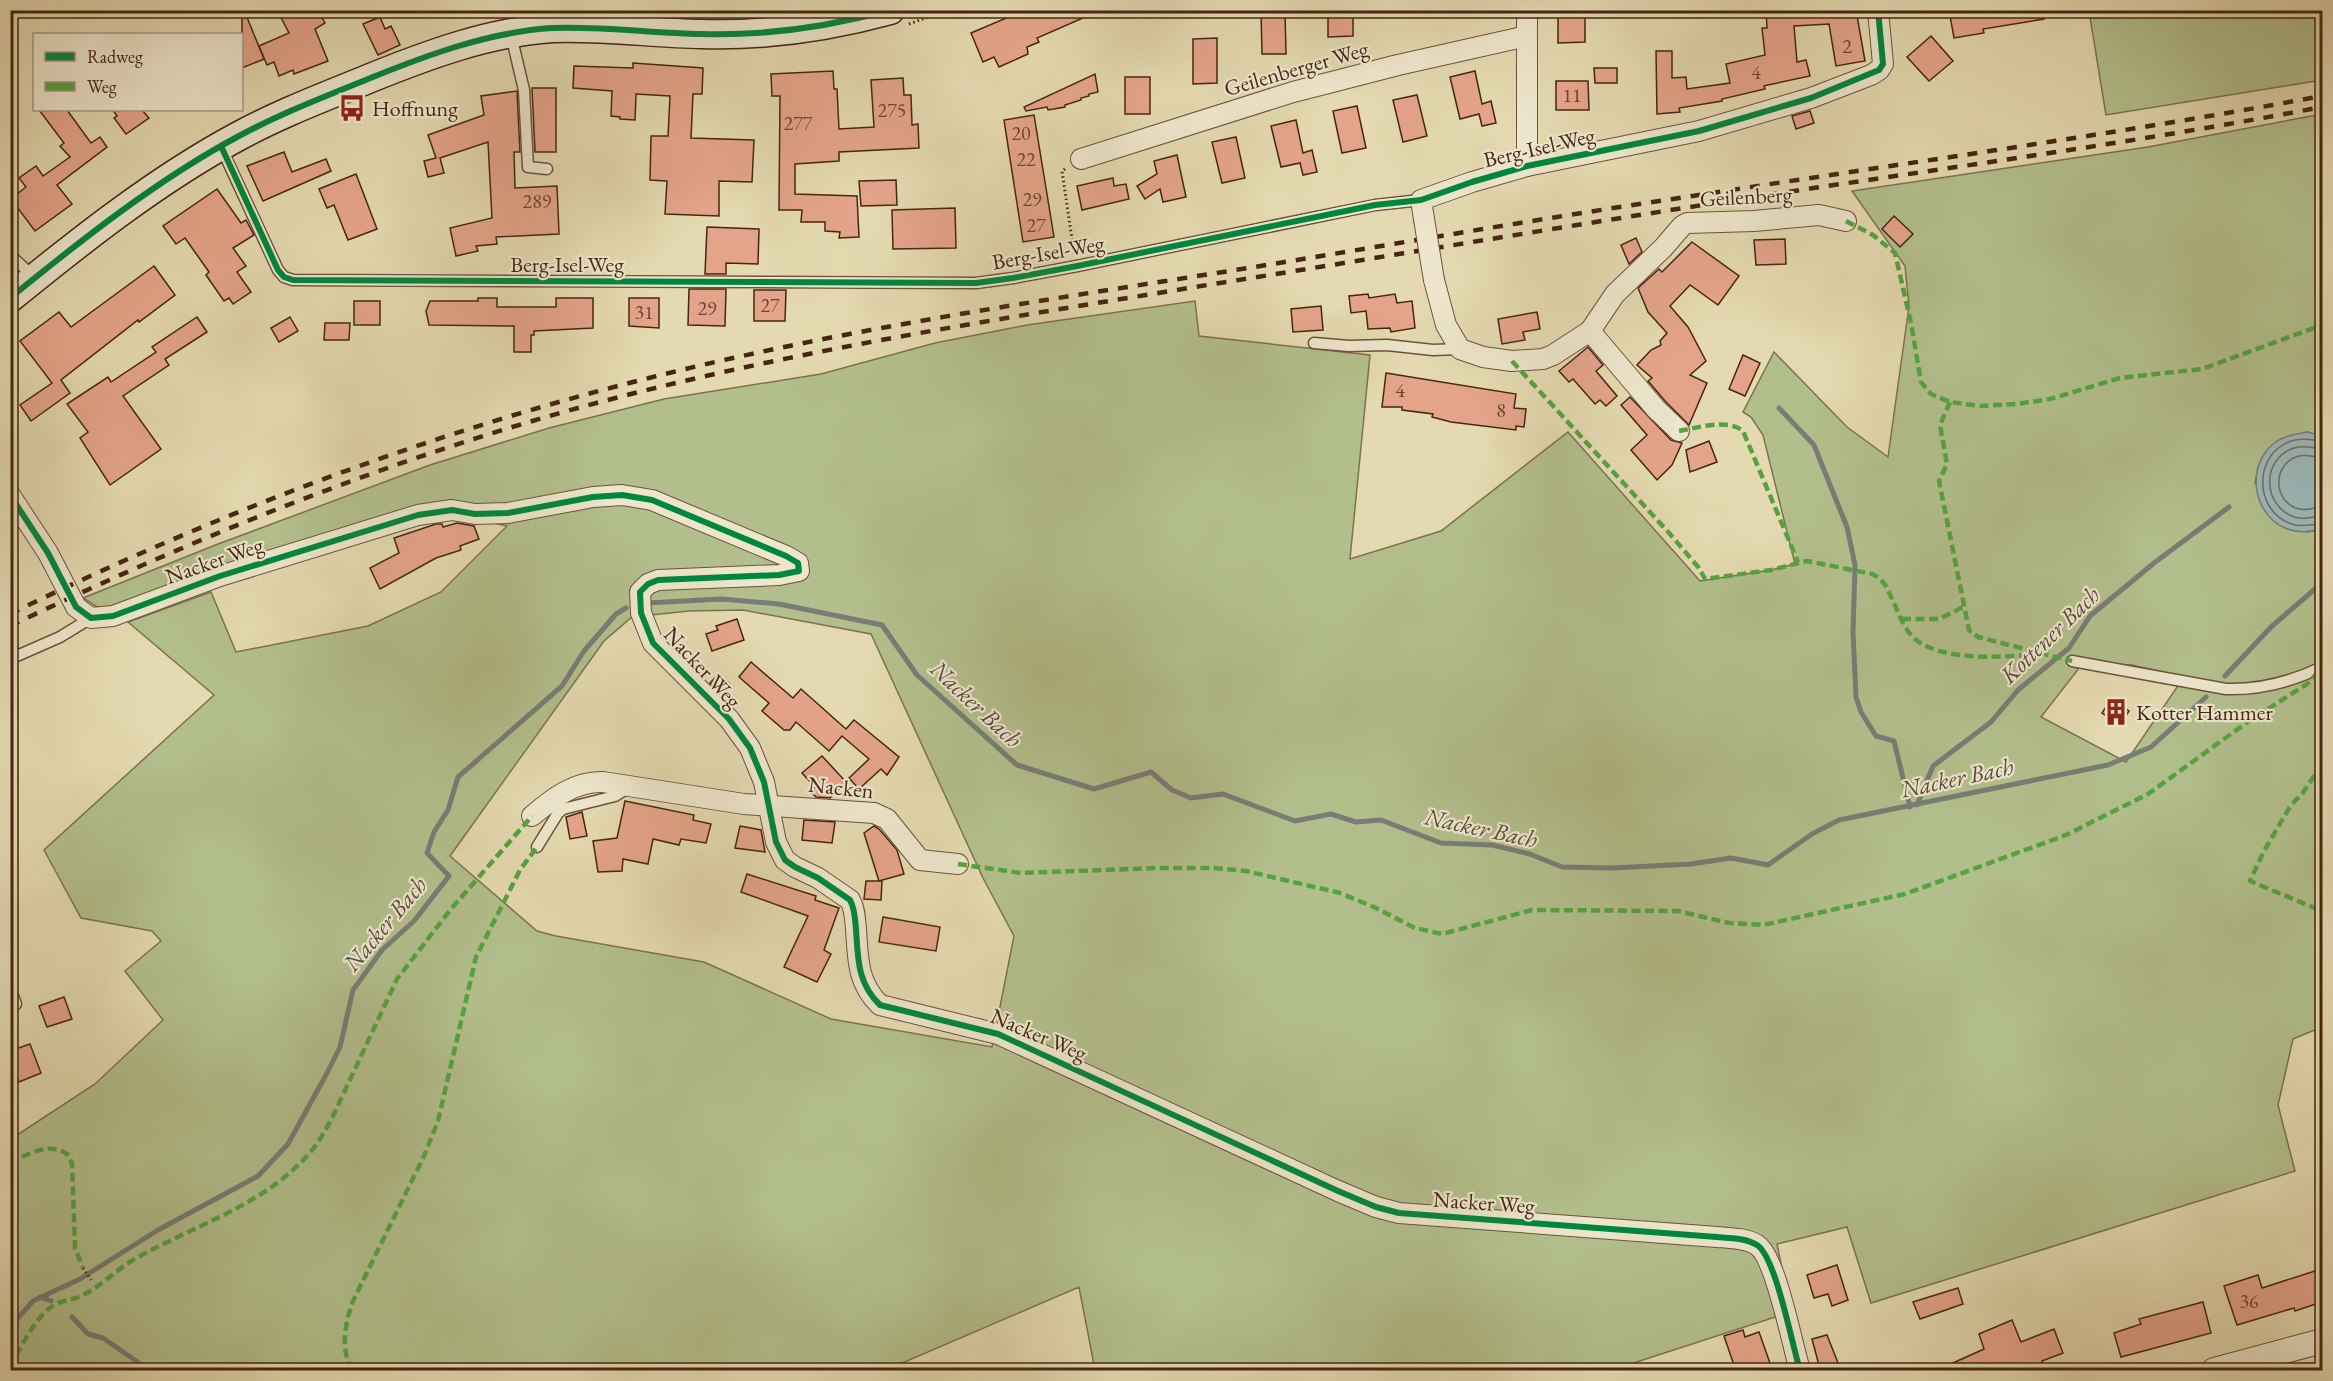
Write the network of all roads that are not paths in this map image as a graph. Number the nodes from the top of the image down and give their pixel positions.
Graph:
1 (1527, 10) edge
2 (1878, 10) edge
3 (897, 18) edge
4 (511, 34) junction
5 (1527, 36) junction
6 (221, 146) junction
7 (1081, 159) road end
8 (1527, 166) junction
9 (547, 169) dead end
10 (1423, 210) junction
11 (1846, 221) dead end
12 (10, 255) edge
13 (35, 278) junction
14 (10, 298) edge
15 (1590, 331) junction
16 (1314, 343) dead end
17 (1461, 350) junction
18 (1679, 431) dead end
19 (10, 495) edge
20 (91, 618) junction
21 (10, 659) edge
22 (2072, 661) dead end
23 (2322, 667) edge
24 (631, 786) junction
25 (770, 806) junction
26 (532, 816) dead end
27 (537, 847) dead end
28 (958, 864) dead end
29 (10, 988) edge
30 (16, 1004) dead end
31 (2322, 1341) edge
32 (1800, 1371) edge
33 (2214, 1371) edge

1 - 5 street
2 - 8 street, Berg-Isel-Weg
3 - 4 main road
4 - 6 main road
4 - 9 lane
5 - 7 street, Geilenberger Weg
5 - 8 street
6 - 10 lane, Berg-Isel-Weg
6 - 13 main road
8 - 10 street, Berg-Isel-Weg
10 - 17 street, bridge
11 - 15 street, Geilenberg
12 - 13 lane
13 - 14 main road
15 - 17 street, Geilenberg
15 - 18 street
16 - 17 lane, Geilenberg
19 - 20 street
20 - 21 lane
20 - 25 street, Nacker Weg
22 - 23 lane
24 - 25 street
24 - 26 street
24 - 27 lane
25 - 28 street, Nacken
25 - 32 street, Nacker Weg
29 - 30 lane
31 - 33 street

